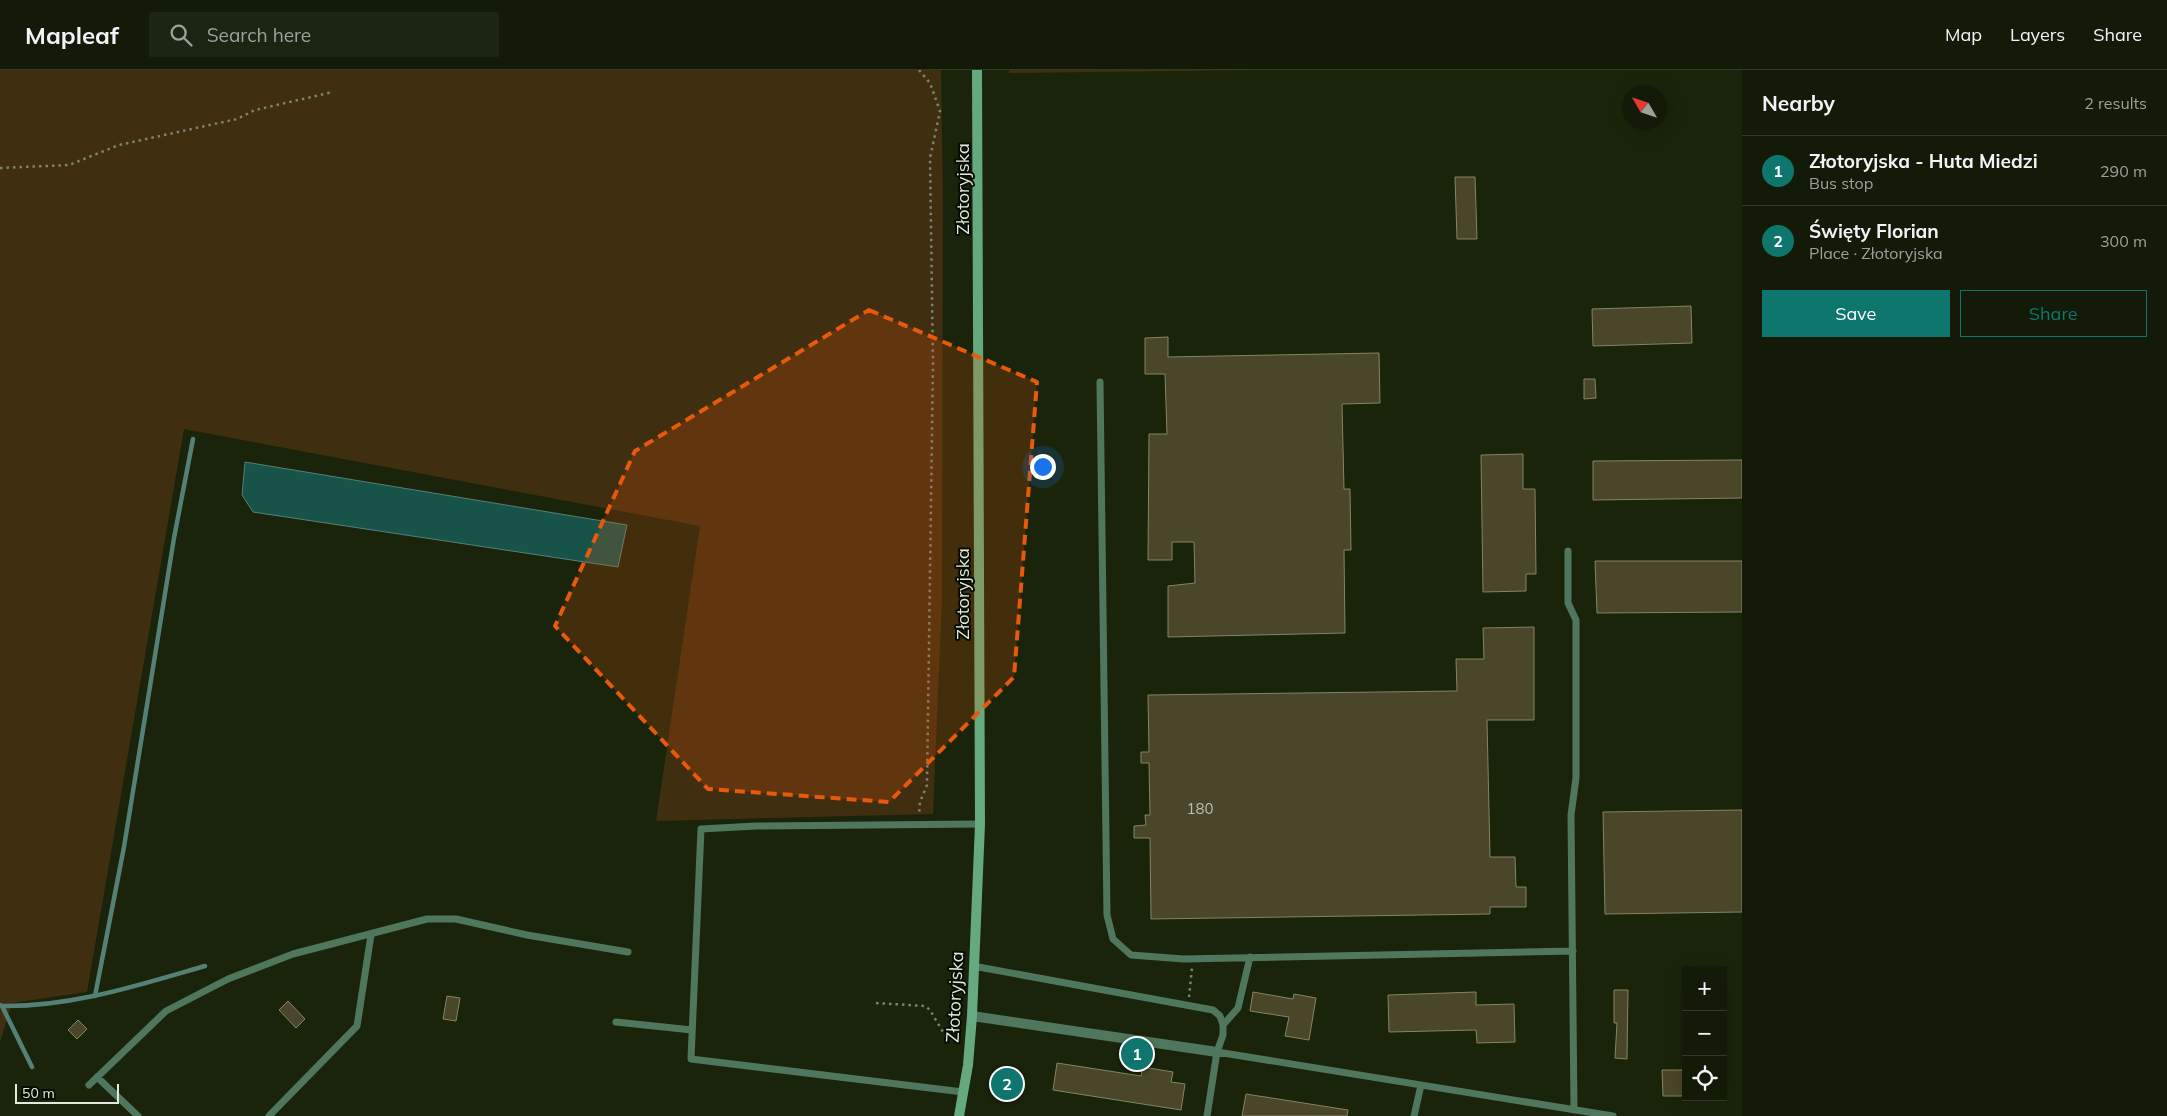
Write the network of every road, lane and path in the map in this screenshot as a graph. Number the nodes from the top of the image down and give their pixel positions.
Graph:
1 (919, 70) edge
2 (978, 70) edge
3 (333, 92) dead end
4 (0, 168) edge
5 (1100, 382) dead end
6 (1568, 551) dead end
7 (920, 824) junction
8 (980, 824) junction
9 (371, 935) junction
10 (1573, 951) junction
11 (628, 952) dead end
12 (1250, 957) junction
13 (973, 966) junction
14 (1192, 966) dead end
15 (1188, 997) dead end
16 (876, 1003) dead end
17 (972, 1016) junction
18 (616, 1022) dead end
19 (1223, 1025) junction
20 (692, 1030) junction
21 (956, 1039) dead end
22 (1217, 1052) junction
23 (97, 1077) junction
24 (89, 1085) dead end
25 (1421, 1086) junction
26 (963, 1092) junction
27 (1574, 1110) junction
28 (138, 1116) edge
29 (269, 1116) edge
30 (959, 1116) edge
31 (1207, 1116) edge
32 (1414, 1116) edge
33 (1613, 1116) edge

1 - 7 path
2 - 8 main road, Złotoryjska
3 - 4 path
5 - 12 lane
6 - 10 lane
7 - 8 lane
7 - 20 lane
8 - 13 main road, Złotoryjska
9 - 11 lane
9 - 23 lane
9 - 29 lane
10 - 12 lane
10 - 27 lane
12 - 19 lane
13 - 17 main road, Złotoryjska
13 - 19 lane
14 - 15 path
16 - 21 path
17 - 22 street
17 - 26 main road, Złotoryjska
18 - 20 lane
19 - 22 lane
20 - 26 lane
22 - 25 lane
22 - 31 lane
23 - 24 lane
23 - 28 lane
25 - 27 lane
25 - 32 lane
26 - 30 main road, Złotoryjska
27 - 33 lane

